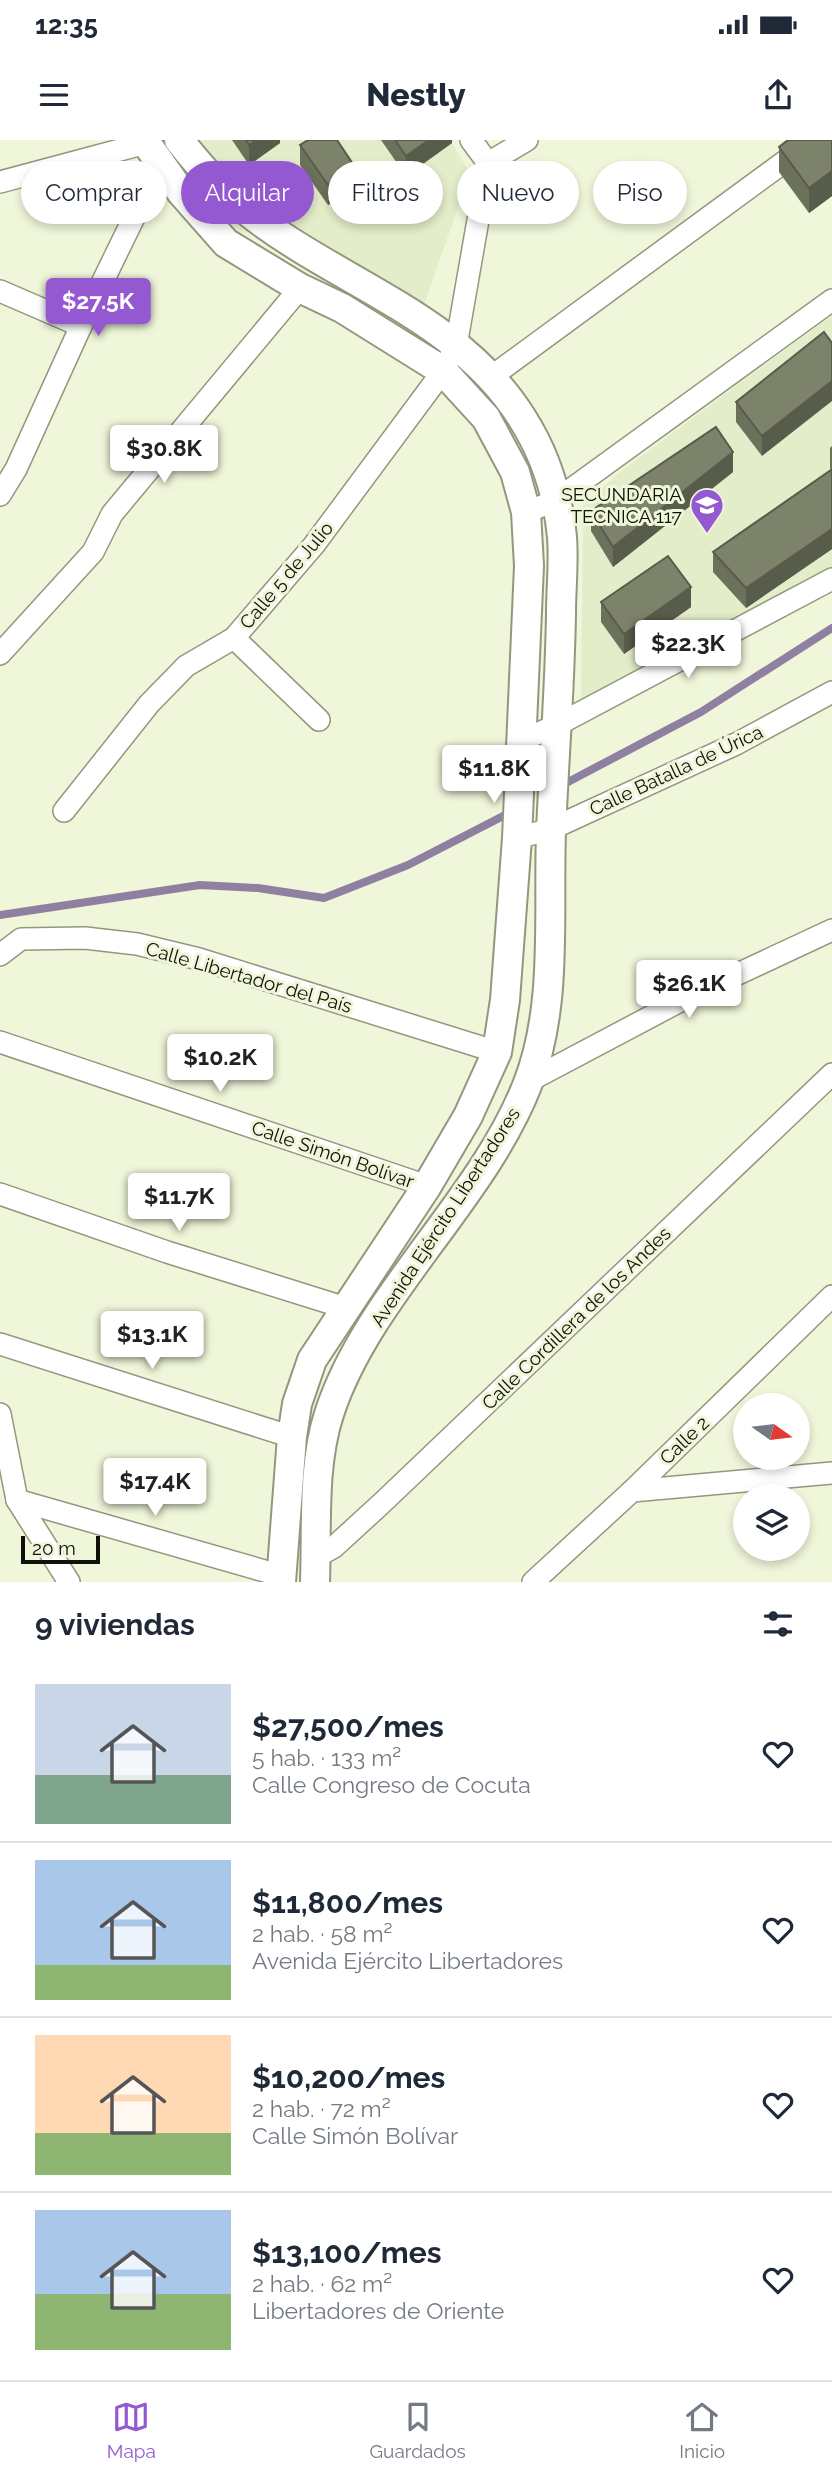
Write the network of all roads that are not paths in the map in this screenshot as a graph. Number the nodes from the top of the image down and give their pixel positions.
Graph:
1 (179, 140) edge
2 (471, 140) edge
3 (527, 140) edge
4 (814, 140) edge
5 (150, 148) edge
6 (487, 161) edge
7 (491, 161) edge
8 (0, 182) edge
9 (477, 224) edge
10 (300, 288) junction
11 (0, 290) edge
12 (832, 300) edge
13 (80, 326) junction
14 (456, 346) junction
15 (443, 371) junction
16 (491, 377) junction
17 (8, 465) edge
18 (0, 495) edge
19 (555, 501) junction
20 (526, 512) junction
21 (832, 579) edge
22 (234, 638) junction
23 (0, 654) edge
24 (832, 692) edge
25 (319, 720) dead end
26 (559, 724) junction
27 (521, 741) junction
28 (64, 811) dead end
29 (551, 829) junction
30 (517, 838) junction
31 (832, 930) edge
32 (0, 955) edge
33 (0, 1042) edge
34 (497, 1052) junction
35 (832, 1074) edge
36 (529, 1080) junction
37 (427, 1186) junction
38 (0, 1194) edge
39 (832, 1296) edge
40 (346, 1308) junction
41 (0, 1344) edge
42 (0, 1414) edge
43 (292, 1437) junction
44 (832, 1473) edge
45 (632, 1491) junction
46 (17, 1500) junction
47 (316, 1570) edge
48 (272, 1578) edge
49 (69, 1582) edge
50 (533, 1582) edge

1 - 14 main road, Avenida Ejército Libertadores
2 - 6 street
3 - 7 street
4 - 16 street
5 - 8 street
5 - 10 main road, Avenida Ejército Libertadores
5 - 13 street
9 - 14 street, Calle 5 de Julio
10 - 15 main road, Avenida Ejército Libertadores
10 - 23 street
11 - 13 street
12 - 19 street
13 - 17 street
14 - 15 street, Calle 5 de Julio
14 - 16 main road, Avenida Ejército Libertadores
15 - 20 main road, Avenida Ejército Libertadores
15 - 22 street, Calle 5 de Julio
16 - 19 main road, Avenida Ejército Libertadores
17 - 18 street
19 - 20 street
19 - 26 main road, Avenida Ejército Libertadores
20 - 27 main road, Avenida Ejército Libertadores
21 - 26 street
22 - 25 street
22 - 28 street, Calle 5 de Julio
24 - 29 street, Calle Batalla de Úrica
26 - 27 street
26 - 29 main road, Avenida Ejército Libertadores
27 - 30 main road, Avenida Ejército Libertadores
29 - 30 street, Calle Batalla de Úrica
29 - 36 main road, Avenida Ejército Libertadores
30 - 34 main road, Avenida Ejército Libertadores
31 - 36 street
32 - 34 street, Calle Libertador del País
33 - 37 street, Calle Simón Bolívar
34 - 37 main road, Avenida Ejército Libertadores
35 - 47 street, Calle Cordillera de los Andes
36 - 47 main road, Avenida Ejército Libertadores
37 - 40 main road, Avenida Ejército Libertadores
38 - 40 street
39 - 45 street, Calle 2
40 - 43 main road, Avenida Ejército Libertadores
41 - 43 street
42 - 46 street
43 - 48 main road, Avenida Ejército Libertadores
44 - 45 street
45 - 50 street, Calle 2
46 - 48 street
46 - 49 street

